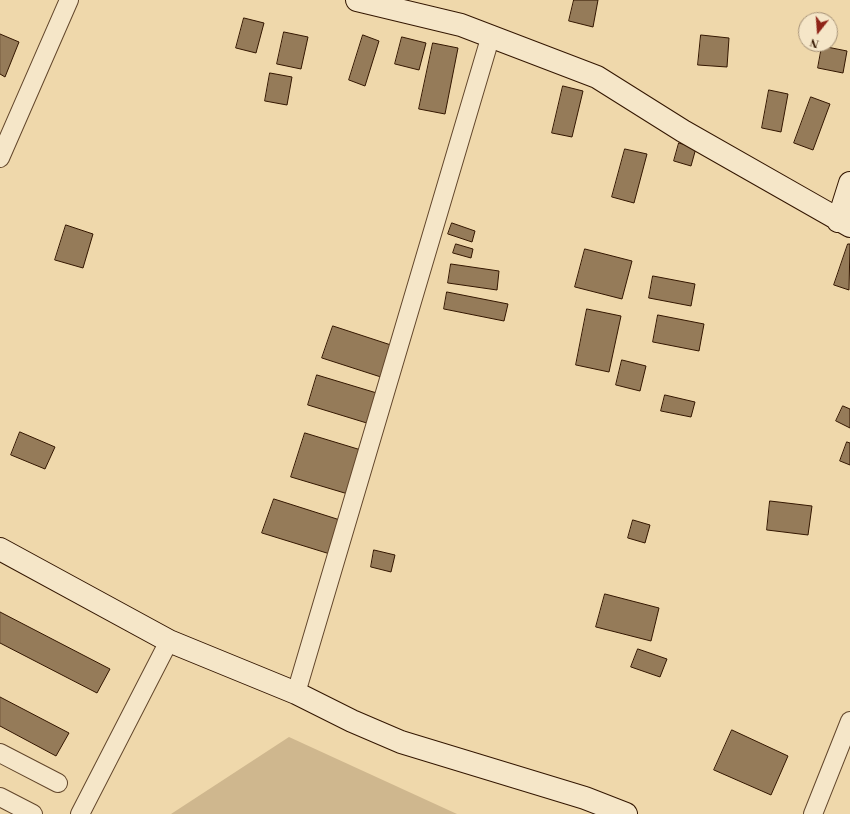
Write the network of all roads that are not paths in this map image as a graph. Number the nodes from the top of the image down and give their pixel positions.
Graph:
1 (69, 0) edge
2 (357, 0) edge
3 (491, 35) junction
4 (0, 158) edge
5 (850, 183) edge
6 (844, 224) edge
7 (0, 549) edge
8 (169, 641) junction
9 (296, 693) junction
10 (850, 721) edge
11 (0, 753) edge
12 (58, 783) dead end
13 (0, 797) edge
14 (33, 814) edge
15 (80, 814) edge
16 (626, 814) edge
17 (814, 814) edge

1 - 4 street
2 - 3 street
3 - 6 street
3 - 9 street
5 - 6 street
7 - 8 street
8 - 9 street
8 - 15 street
9 - 16 street
10 - 17 street
11 - 12 street
13 - 14 street

